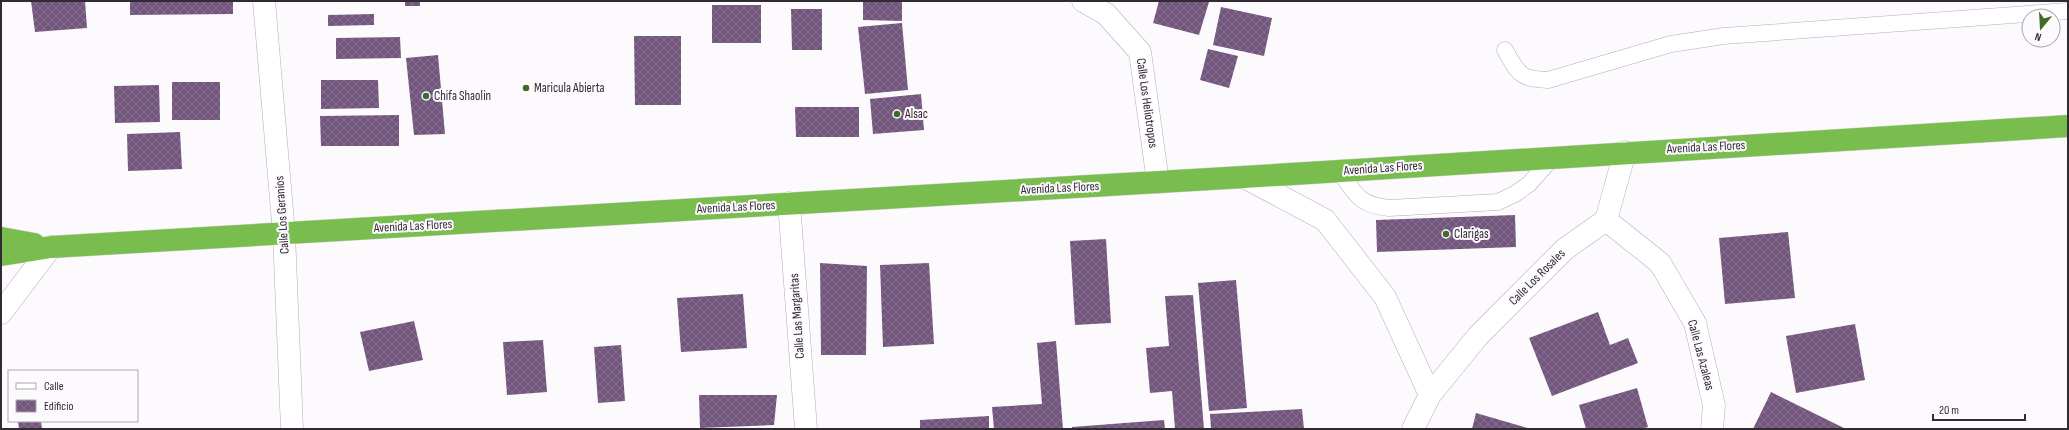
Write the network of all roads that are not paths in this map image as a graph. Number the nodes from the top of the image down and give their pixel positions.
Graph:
1 (264, 1) edge
2 (1083, 1) edge
3 (2068, 11) edge
4 (1505, 50) dead end
5 (2068, 126) edge
6 (1626, 152) junction
7 (1553, 157) junction
8 (1339, 171) junction
9 (1244, 177) junction
10 (1158, 182) junction
11 (789, 203) junction
12 (1606, 220) junction
13 (284, 234) junction
14 (1, 238) edge
15 (51, 247) junction
16 (1, 255) edge
17 (1, 313) edge
18 (1430, 395) junction
19 (292, 429) edge
20 (806, 429) edge
21 (1413, 429) edge
22 (1712, 429) edge

1 - 13 street, Calle Los Geranios
2 - 10 street, Calle Los Heliotropos
3 - 4 lane
5 - 6 highway, Avenida Las Flores
6 - 7 highway, Avenida Las Flores
6 - 12 street
7 - 8 highway, Avenida Las Flores
7 - 8 lane
8 - 9 highway, Avenida Las Flores
9 - 10 highway, Avenida Las Flores
9 - 18 street
10 - 11 highway, Avenida Las Flores
11 - 13 highway, Avenida Las Flores
11 - 20 street, Calle Las Margaritas
12 - 18 street, Calle Los Rosales
12 - 22 street, Calle Las Azaleas
13 - 15 highway, Avenida Las Flores
13 - 19 street, Calle Los Geranios
14 - 15 highway, Avenida Las Flores
15 - 16 highway, Avenida Las Flores
15 - 17 street
18 - 21 street, Calle Los Rosales

